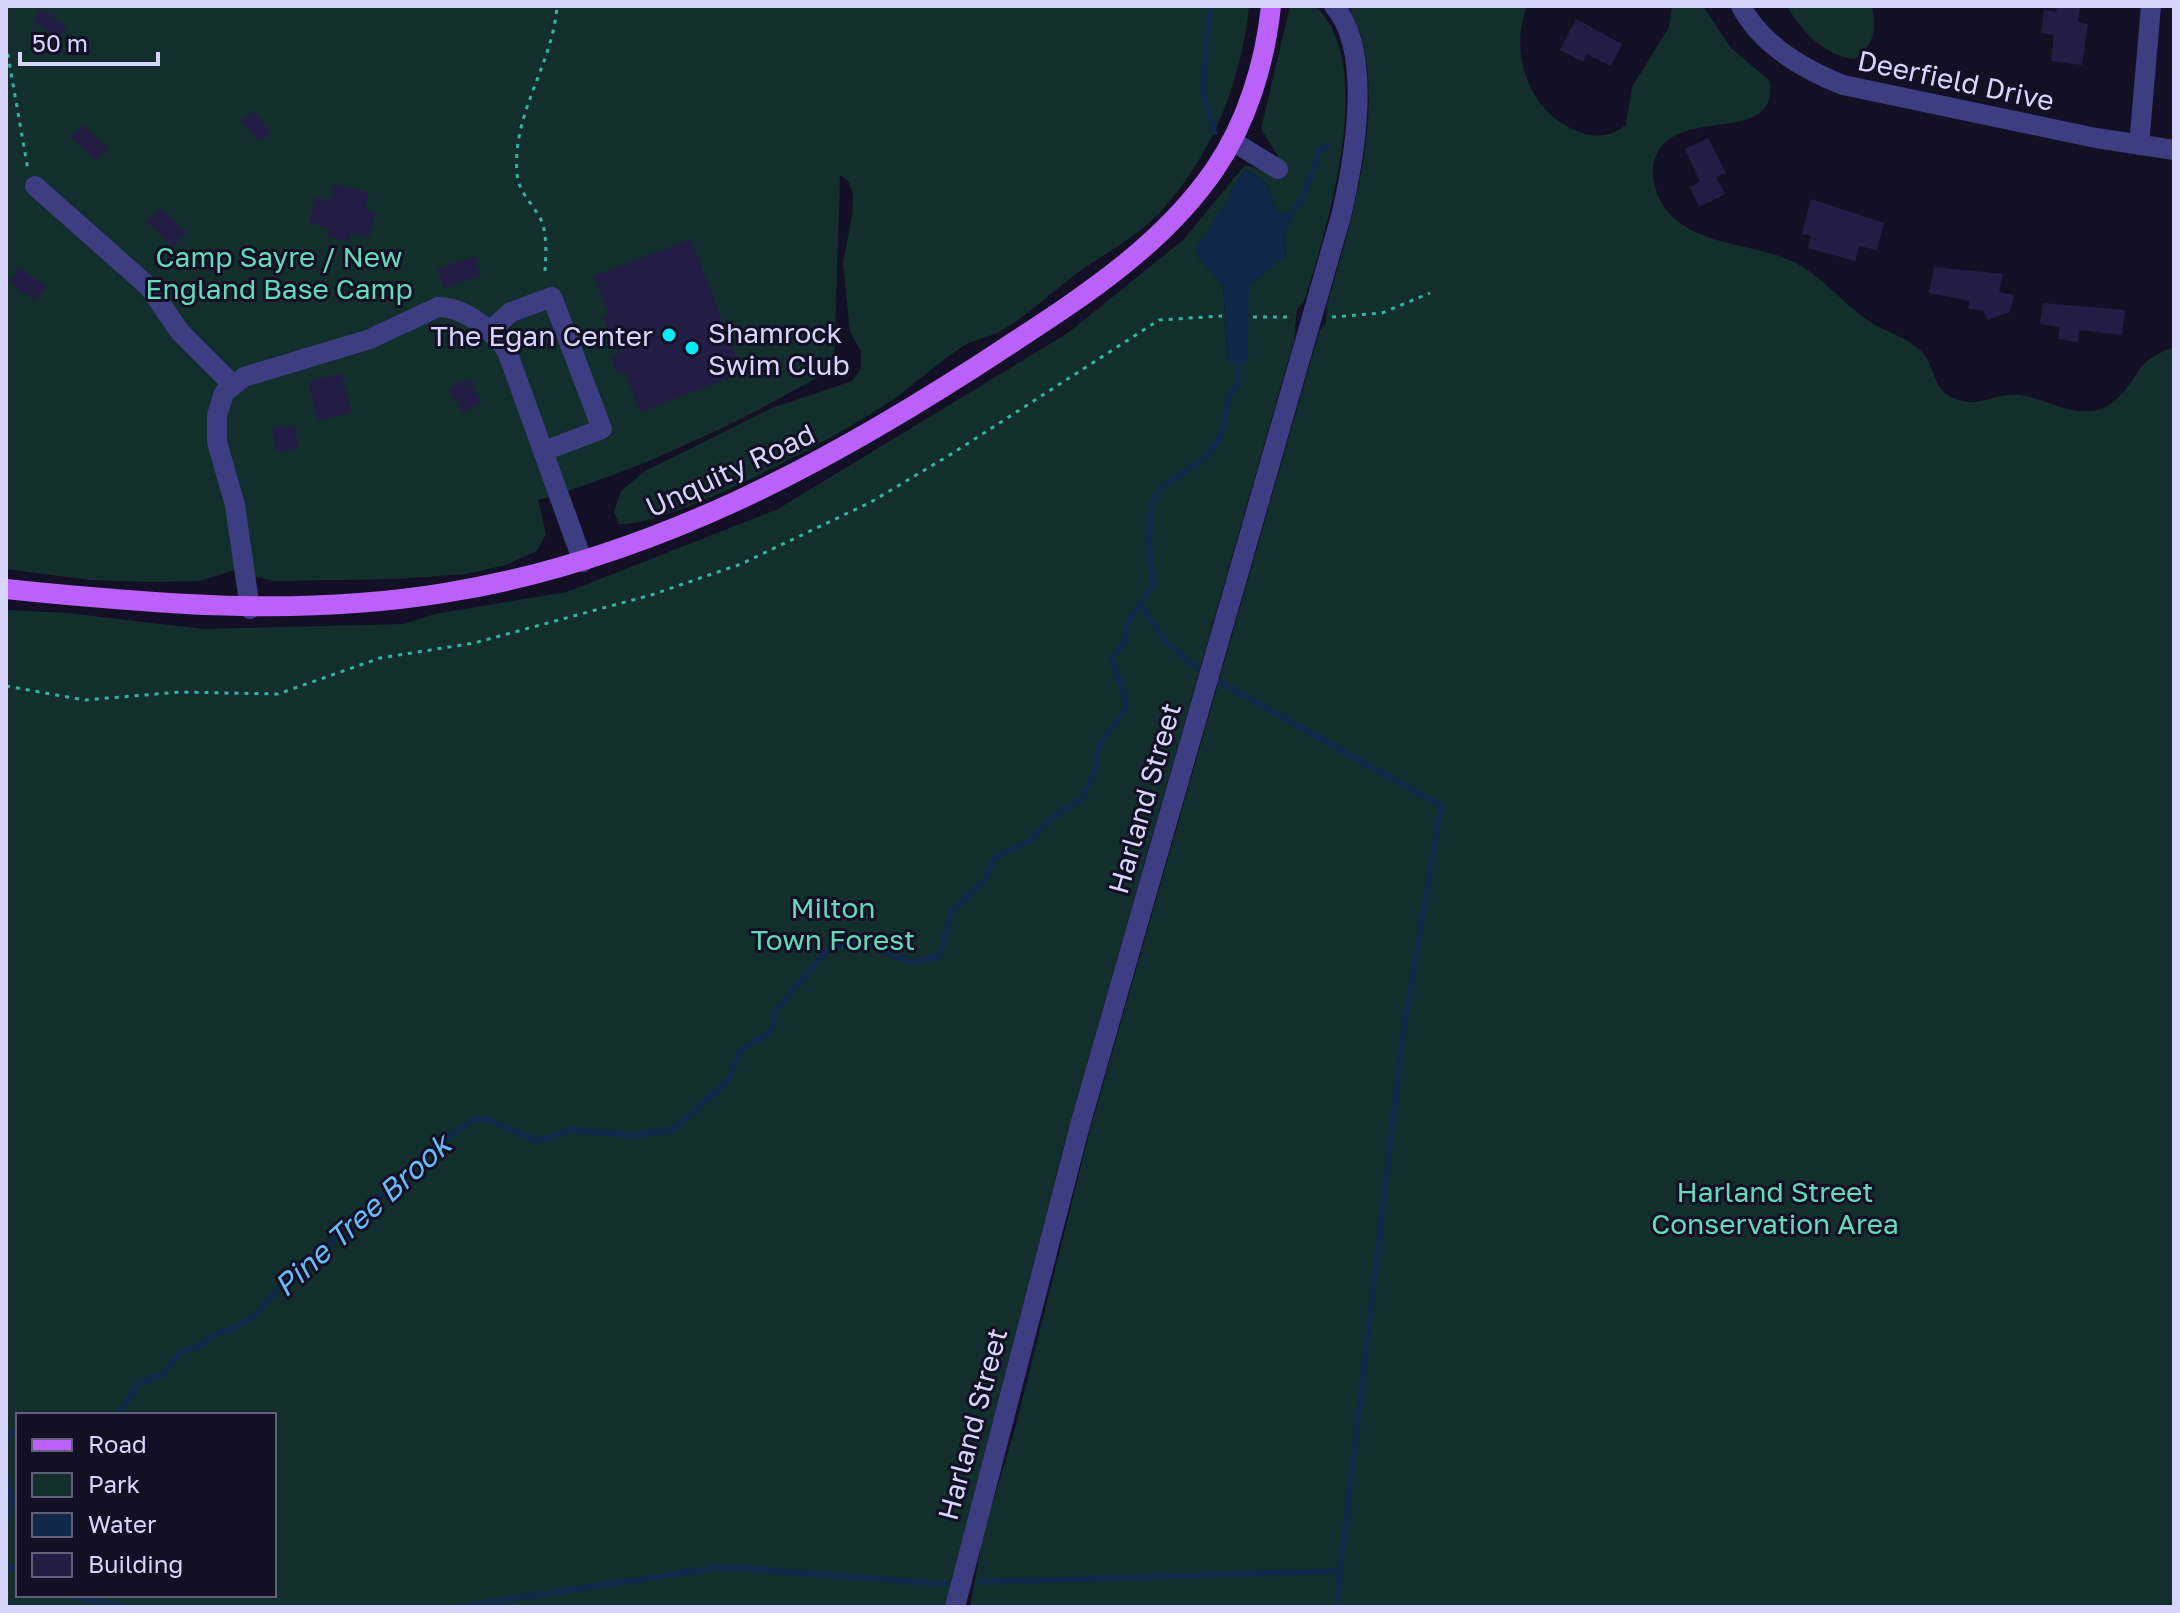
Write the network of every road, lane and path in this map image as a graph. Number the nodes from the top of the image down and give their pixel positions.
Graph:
1 (557, 6) edge
2 (1271, 6) edge
3 (1741, 6) edge
4 (2151, 6) edge
5 (1343, 10) edge
6 (6, 44) edge
7 (1232, 141) junction
8 (2139, 145) junction
9 (2174, 150) edge
10 (1278, 169) dead end
11 (35, 186) joint
12 (545, 271) dead end
13 (1430, 293) dead end
14 (1253, 317) dead end
15 (1312, 317) junction
16 (490, 331) junction
17 (232, 384) junction
18 (544, 451) junction
19 (583, 562) junction
20 (6, 589) edge
21 (250, 609) junction
22 (955, 1607) edge

1 - 12 path
2 - 7 main road, Unquity Road
3 - 8 street, Deerfield Drive
4 - 8 street
5 - 15 street, Harland Street
6 - 11 path
7 - 10 street
7 - 19 main road, Unquity Road
8 - 9 street, Deerfield Drive
11 - 17 street
13 - 15 path
14 - 15 path
15 - 22 street, Harland Street
16 - 17 street
16 - 18 street
16 - 18 street
17 - 21 street
18 - 19 street
19 - 21 main road, Unquity Road
20 - 21 main road, Unquity Road

